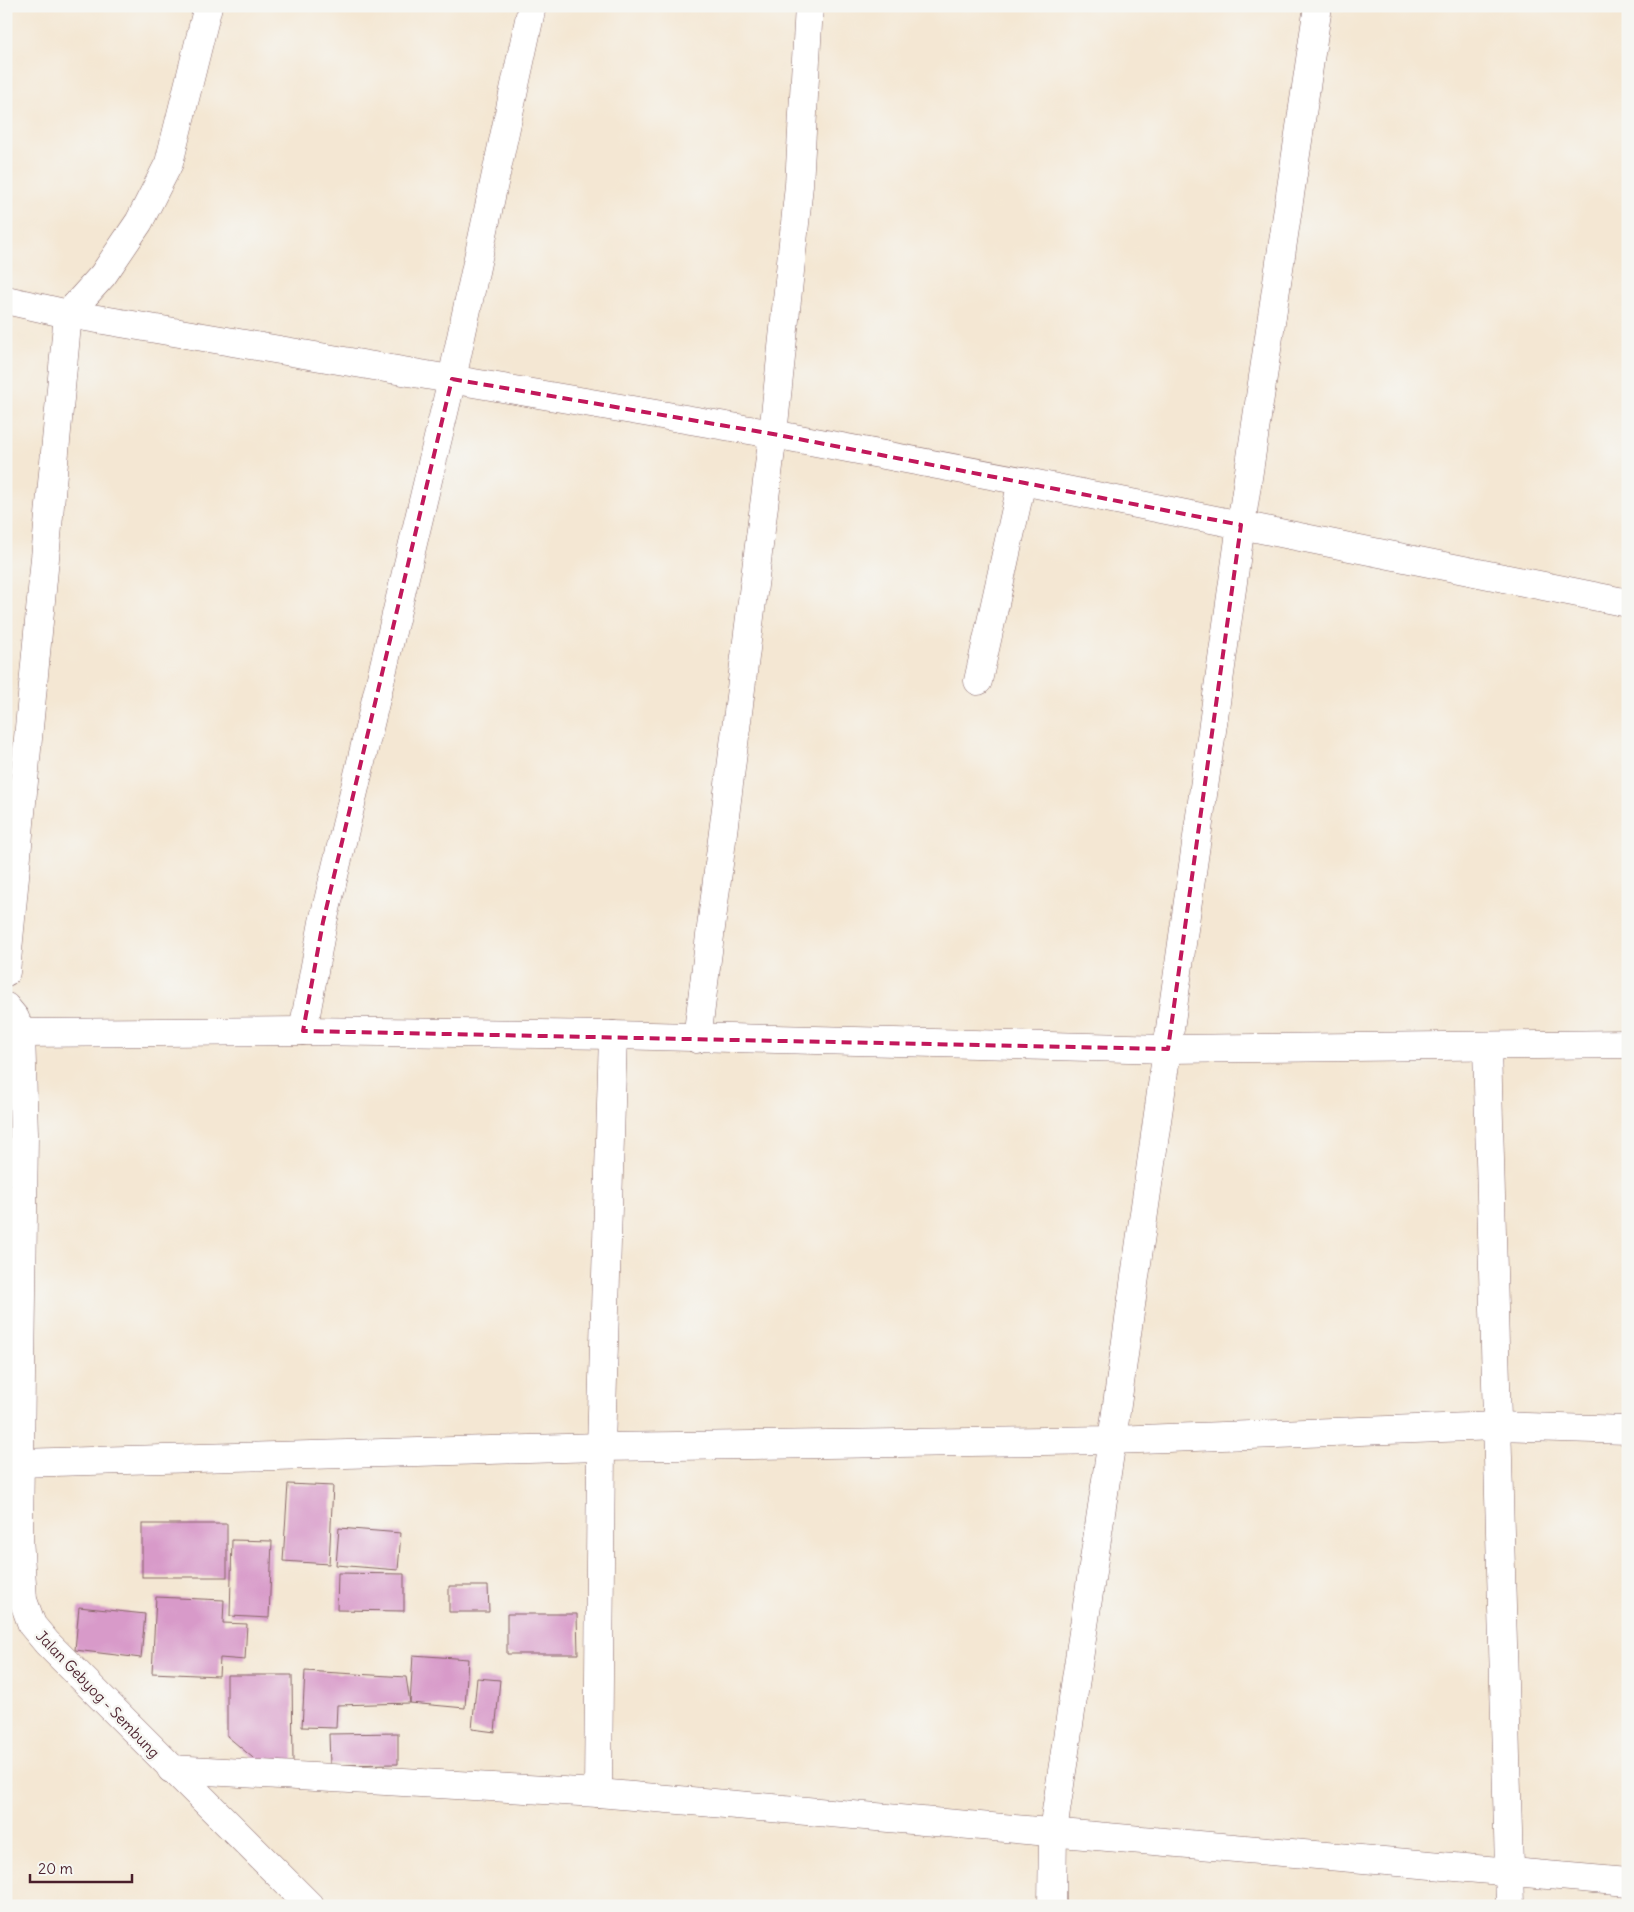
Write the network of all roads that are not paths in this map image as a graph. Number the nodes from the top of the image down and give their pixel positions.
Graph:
1 (208, 6) edge
2 (532, 6) edge
3 (809, 6) edge
4 (1318, 6) edge
5 (6, 300) edge
6 (68, 314) junction
7 (452, 379) junction
8 (773, 434) junction
9 (1022, 481) junction
10 (1241, 525) junction
11 (1628, 603) edge
12 (978, 681) dead end
13 (6, 972) edge
14 (6, 1007) edge
15 (303, 1030) junction
16 (21, 1033) junction
17 (612, 1035) junction
18 (697, 1038) junction
19 (1628, 1044) edge
20 (1487, 1047) junction
21 (1168, 1049) junction
22 (1498, 1426) junction
23 (1628, 1430) edge
24 (1112, 1440) junction
25 (601, 1447) junction
26 (18, 1463) junction
27 (171, 1768) junction
28 (598, 1794) junction
29 (1053, 1831) junction
30 (1510, 1872) junction
31 (1628, 1882) edge
32 (310, 1906) edge
33 (1052, 1906) edge
34 (1510, 1906) edge

1 - 6 street
2 - 7 street
3 - 8 street
4 - 10 street
5 - 6 street
6 - 7 street
6 - 13 street
7 - 8 street
7 - 15 street
8 - 9 street
8 - 18 street
9 - 10 street
9 - 12 street
10 - 11 street
10 - 21 street
14 - 16 street, Jalan Gebyog - Sembung
15 - 16 street
15 - 17 street
16 - 26 street, Jalan Gebyog - Sembung
17 - 18 street
17 - 25 street
18 - 21 street
19 - 20 street
20 - 21 street
20 - 22 street
21 - 24 street
22 - 23 street
22 - 24 street
22 - 30 street
24 - 25 street
24 - 29 street
25 - 26 street
25 - 28 street
26 - 27 street, Jalan Gebyog - Sembung
27 - 28 street
27 - 32 street, Jalan Gebyog - Sembung
28 - 29 street
29 - 30 street
29 - 33 street
30 - 31 street
30 - 34 street

